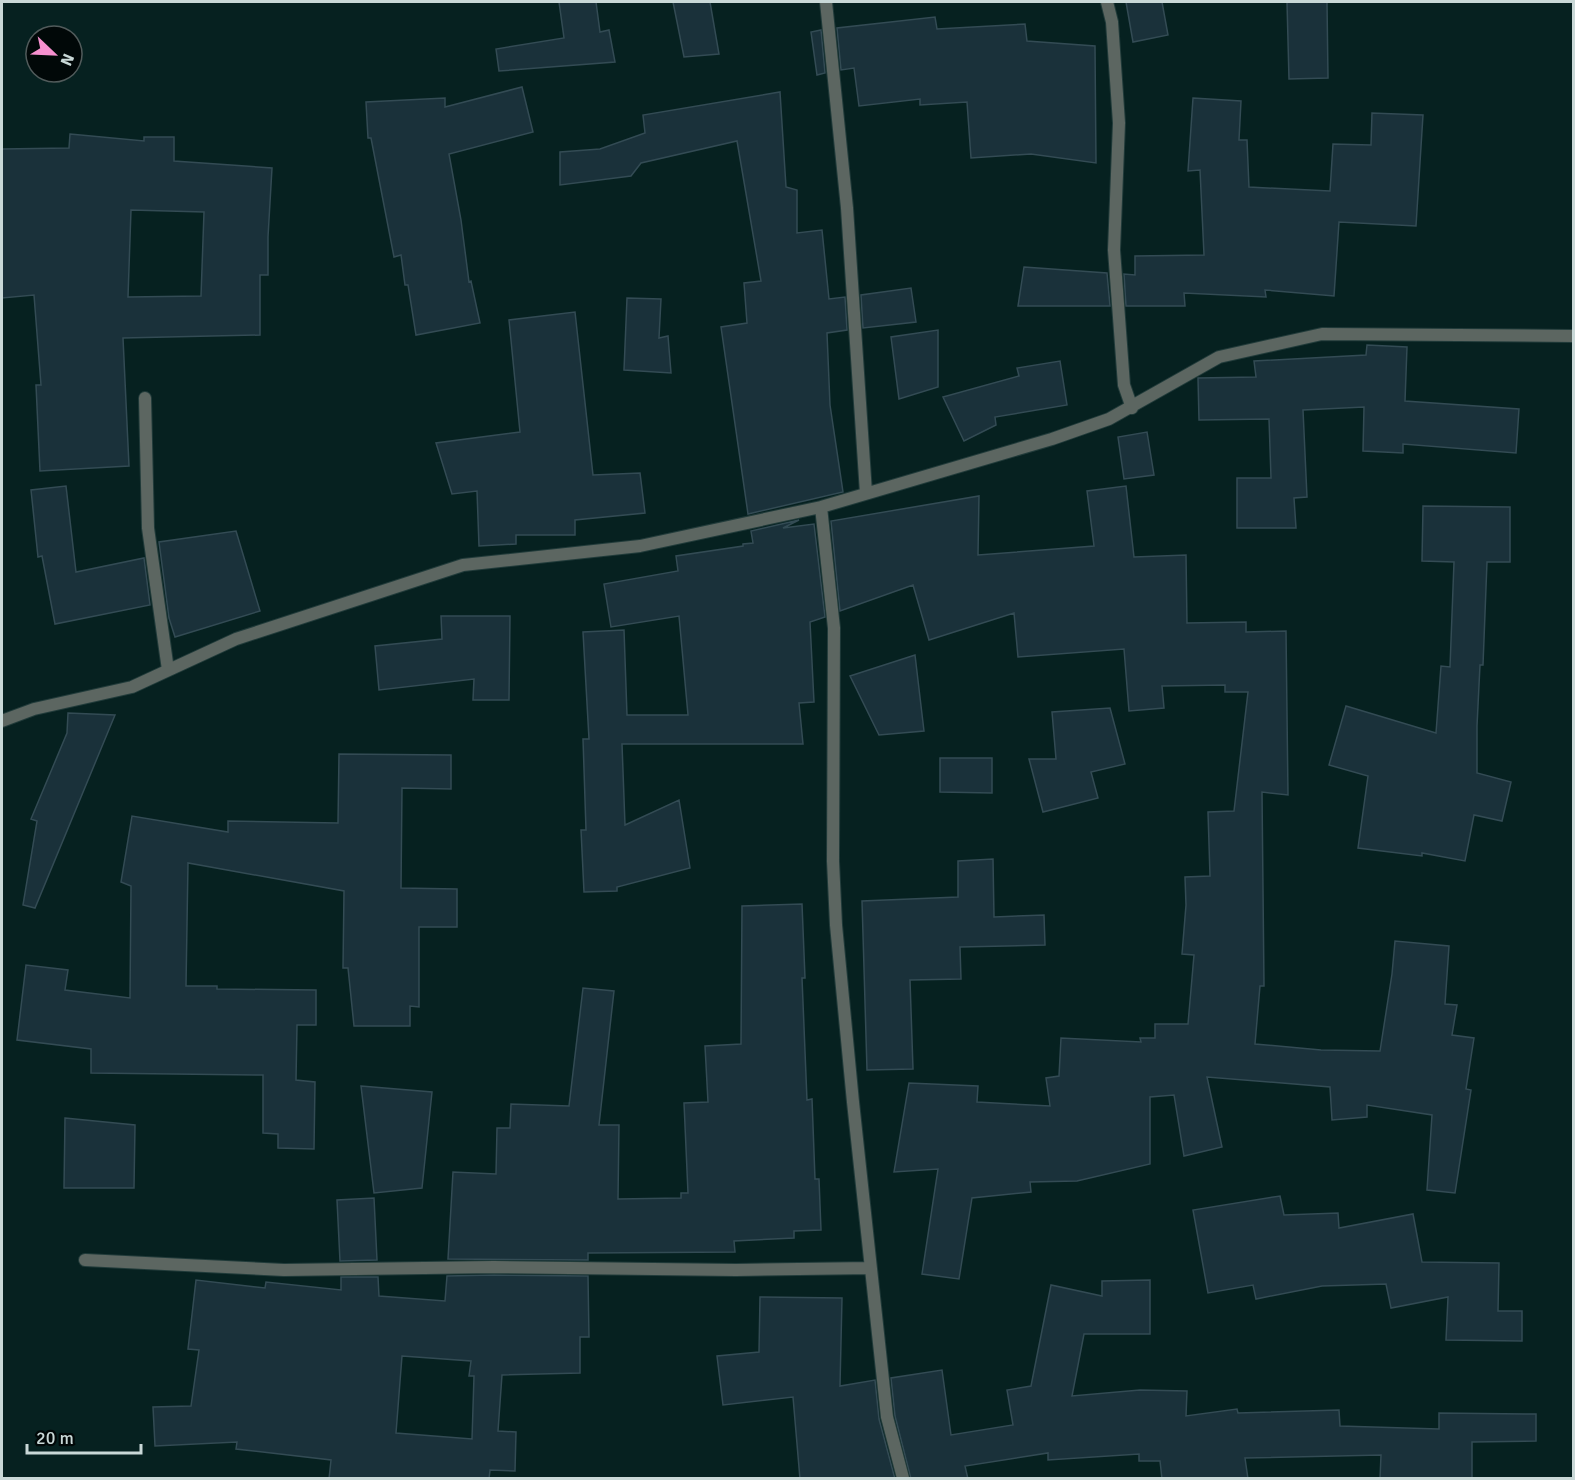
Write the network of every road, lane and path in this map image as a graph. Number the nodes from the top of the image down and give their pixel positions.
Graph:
1 (826, 2) edge
2 (1107, 2) edge
3 (1574, 336) edge
4 (145, 398) dead end
5 (1131, 408) junction
6 (866, 493) junction
7 (821, 507) junction
8 (168, 670) junction
9 (2, 721) edge
10 (86, 1260) dead end
11 (871, 1268) junction
12 (903, 1479) edge

1 - 6 street
2 - 5 street
3 - 5 street
4 - 8 street
5 - 6 street
6 - 7 street
7 - 8 street
7 - 11 street
8 - 9 street
10 - 11 street
11 - 12 street

